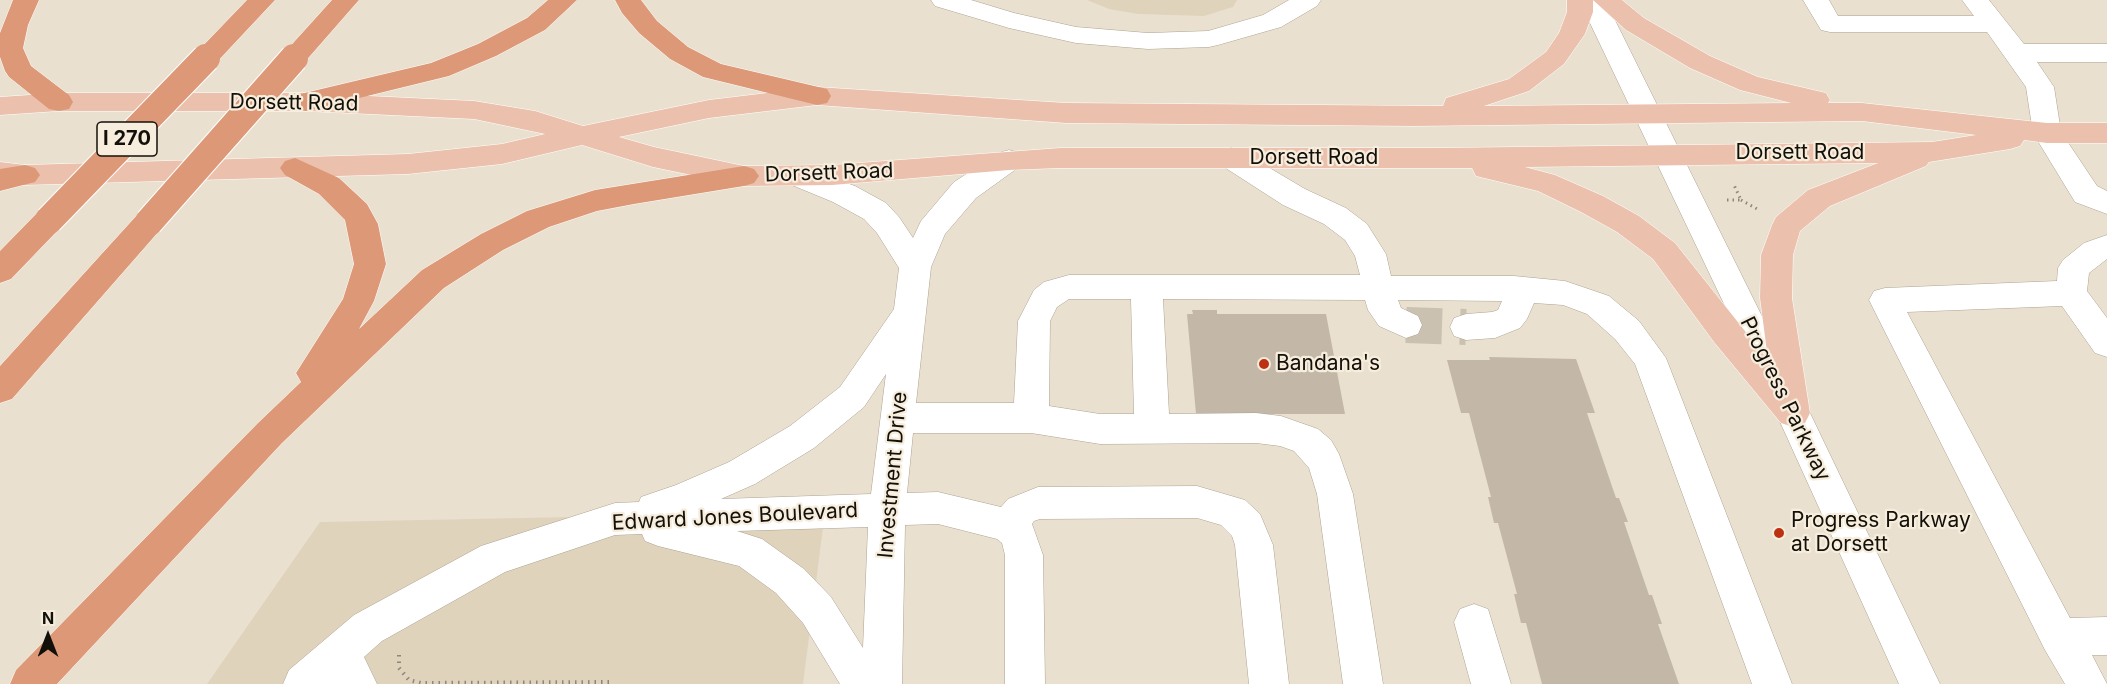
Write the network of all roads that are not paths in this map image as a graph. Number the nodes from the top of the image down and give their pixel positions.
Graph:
1 (26, 0) edge
2 (262, 0) edge
3 (346, 0) edge
4 (564, 0) edge
5 (628, 0) edge
6 (944, 0) edge
7 (1308, 0) edge
8 (1580, 0) edge
9 (1592, 0) edge
10 (1606, 0) edge
11 (1816, 0) edge
12 (1975, 0) edge
13 (1994, 24) junction
14 (2017, 53) junction
15 (2107, 53) edge
16 (817, 96) junction
17 (59, 102) junction
18 (306, 102) junction
19 (0, 106) edge
20 (1862, 112) junction
21 (1649, 114) junction
22 (1414, 116) junction
23 (2047, 133) junction
24 (2107, 133) edge
25 (586, 135) junction
26 (1932, 152) junction
27 (1668, 154) junction
28 (1231, 158) junction
29 (1434, 158) junction
30 (1009, 160) junction
31 (295, 168) junction
32 (8, 176) edge
33 (744, 176) junction
34 (797, 176) junction
35 (2107, 203) edge
36 (2107, 246) edge
37 (915, 267) junction
38 (0, 270) edge
39 (1146, 286) junction
40 (1379, 288) junction
41 (1514, 288) junction
42 (2072, 293) junction
43 (910, 311) junction
44 (1406, 325) tunnel mouth
45 (1466, 327) tunnel mouth
46 (2107, 344) edge
47 (0, 389) edge
48 (1793, 413) junction
49 (896, 418) junction
50 (1031, 418) junction
51 (1152, 429) junction
52 (270, 433) junction
53 (887, 510) junction
54 (615, 519) junction
55 (1008, 525) junction
56 (1474, 622) dead end
57 (2107, 636) edge
58 (2059, 638) junction
59 (349, 667) edge
60 (30, 684) edge
61 (303, 684) edge
62 (863, 684) edge
63 (882, 684) edge
64 (1024, 684) edge
65 (1269, 684) edge
66 (1363, 684) edge
67 (1491, 684) edge
68 (1772, 684) edge
69 (1920, 684) edge
70 (2087, 684) edge

1 - 17 highway
2 - 38 highway, I 270, bridge
3 - 47 highway, bridge
4 - 18 highway
5 - 16 highway
6 - 7 street
8 - 22 main road
9 - 21 street, Progress Parkway
10 - 20 main road
11 - 13 street
12 - 13 street
13 - 14 street
14 - 15 street
14 - 23 street
16 - 22 main road, Dorsett Road
16 - 25 main road, Dorsett Road
17 - 18 main road, Dorsett Road
17 - 19 main road, Dorsett Road
18 - 25 main road, Dorsett Road
20 - 21 main road, Dorsett Road
20 - 23 main road, Dorsett Road
21 - 22 main road, Dorsett Road
21 - 27 street, Progress Parkway
23 - 24 main road, Dorsett Road
23 - 26 main road, Dorsett Road
23 - 35 street
25 - 31 main road, Dorsett Road
25 - 33 main road, Dorsett Road
26 - 27 main road, Dorsett Road
26 - 48 main road
27 - 29 main road, Dorsett Road
27 - 48 street, Progress Parkway
28 - 29 main road, Dorsett Road
28 - 30 main road, Dorsett Road
28 - 40 street
29 - 48 main road
30 - 34 main road, Dorsett Road
30 - 37 street, Investment Drive
31 - 32 main road, Dorsett Road
31 - 52 highway
33 - 34 main road, Dorsett Road
33 - 52 highway
34 - 37 street
36 - 42 street
37 - 43 street, Investment Drive
39 - 40 street
39 - 50 street
39 - 51 street
40 - 41 street
40 - 44 street
41 - 45 street
41 - 68 street
42 - 46 street
42 - 58 street
43 - 49 street, Investment Drive
43 - 54 street
48 - 69 street, Progress Parkway
49 - 50 street
49 - 53 street, Investment Drive
50 - 51 street
51 - 66 street
52 - 60 highway
53 - 54 street, Edward Jones Boulevard
53 - 55 street, Edward Jones Boulevard
53 - 63 street, Investment Drive
54 - 59 street, Edward Jones Boulevard
54 - 62 street
55 - 64 street
55 - 65 street
56 - 67 street
57 - 58 street
58 - 70 street
59 - 61 street, Edward Jones Boulevard

